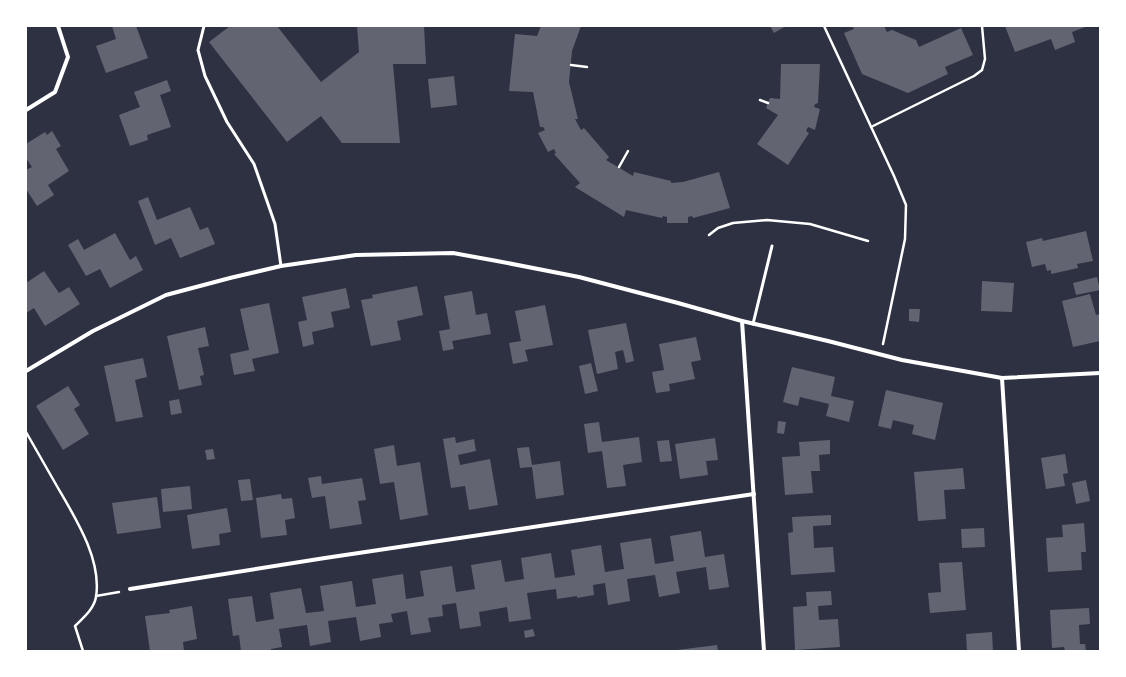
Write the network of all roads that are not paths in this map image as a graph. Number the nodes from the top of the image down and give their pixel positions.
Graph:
1 (58, 26) edge
2 (204, 26) edge
3 (26, 110) edge
4 (772, 246) dead end
5 (281, 266) junction
6 (742, 321) junction
7 (753, 324) junction
8 (26, 371) edge
9 (1100, 373) edge
10 (1002, 378) junction
11 (754, 494) junction
12 (130, 589) road end
13 (764, 651) edge
14 (1019, 651) edge

1 - 3 street
2 - 5 lane
4 - 7 lane
5 - 6 street
5 - 8 street
6 - 7 street
6 - 11 street
7 - 10 street
9 - 10 street
10 - 14 street
11 - 12 street
11 - 13 street

